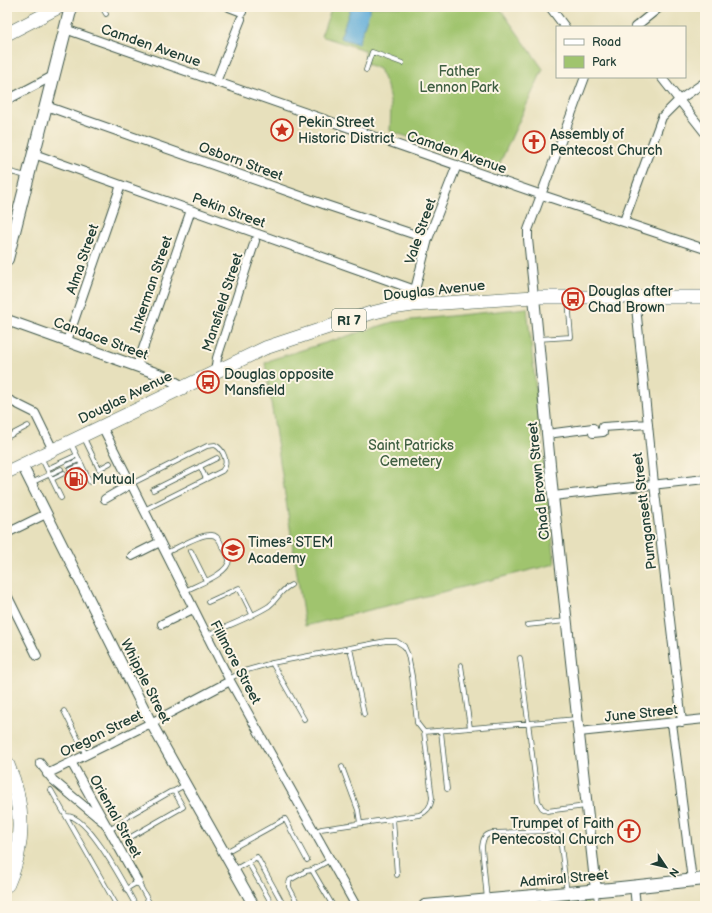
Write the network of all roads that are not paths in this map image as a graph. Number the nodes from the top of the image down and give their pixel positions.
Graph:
1 (59, 7) edge
2 (71, 7) edge
3 (102, 7) edge
4 (229, 7) edge
5 (550, 7) edge
6 (660, 7) edge
7 (106, 14) dead end
8 (564, 26) edge
9 (636, 26) edge
10 (65, 29) junction
11 (7, 34) edge
12 (402, 63) dead end
13 (366, 70) dead end
14 (54, 76) junction
15 (585, 78) edge
16 (662, 78) edge
17 (216, 82) junction
18 (705, 82) edge
19 (7, 100) edge
20 (679, 100) junction
21 (46, 106) junction
22 (705, 133) edge
23 (34, 154) junction
24 (457, 165) junction
25 (7, 170) edge
26 (28, 177) junction
27 (121, 185) junction
28 (542, 195) junction
29 (191, 210) junction
30 (624, 221) junction
31 (428, 239) junction
32 (255, 240) dead end
33 (705, 249) edge
34 (7, 259) edge
35 (415, 290) junction
36 (534, 297) junction
37 (568, 297) junction
38 (635, 297) junction
39 (705, 297) edge
40 (409, 306) junction
41 (7, 320) edge
42 (538, 339) junction
43 (67, 340) junction
44 (137, 366) junction
45 (215, 372) junction
46 (183, 387) junction
47 (7, 399) edge
48 (648, 424) junction
49 (28, 426) dead end
50 (102, 426) junction
51 (547, 434) junction
52 (83, 435) junction
53 (7, 437) edge
54 (70, 441) junction
55 (53, 450) junction
56 (77, 455) junction
57 (40, 456) junction
58 (217, 458) dead end
59 (79, 460) junction
60 (110, 463) dead end
61 (22, 465) junction
62 (68, 465) dead end
63 (82, 465) junction
64 (200, 466) junction
65 (61, 468) dead end
66 (47, 469) junction
67 (7, 470) edge
68 (70, 470) dead end
69 (49, 474) junction
70 (64, 474) dead end
71 (52, 479) junction
72 (206, 479) junction
73 (705, 479) edge
74 (90, 482) dead end
75 (31, 483) junction
76 (131, 484) junction
77 (654, 484) junction
78 (152, 490) dead end
79 (553, 496) junction
80 (61, 498) dead end
81 (105, 499) dead end
82 (144, 510) junction
83 (46, 514) junction
84 (7, 532) edge
85 (160, 542) junction
86 (192, 551) dead end
87 (166, 554) junction
88 (132, 556) dead end
89 (206, 580) junction
90 (291, 585) dead end
91 (184, 591) junction
92 (7, 596) edge
93 (208, 602) dead end
94 (193, 609) junction
95 (252, 614) junction
96 (566, 621) junction
97 (162, 624) dead end
98 (527, 625) dead end
99 (206, 635) junction
100 (350, 648) junction
101 (37, 656) dead end
102 (520, 658) dead end
103 (272, 663) junction
104 (461, 664) dead end
105 (229, 680) junction
106 (64, 711) dead end
107 (364, 714) dead end
108 (304, 719) dead end
109 (577, 719) junction
110 (705, 719) edge
111 (682, 722) junction
112 (151, 723) junction
113 (528, 723) junction
114 (672, 723) junction
115 (470, 728) junction
116 (441, 731) junction
117 (424, 732) junction
118 (579, 732) junction
119 (86, 755) junction
120 (71, 762) junction
121 (40, 763) dead end
122 (7, 765) edge
123 (342, 767) dead end
124 (47, 774) junction
125 (185, 785) junction
126 (447, 789) dead end
127 (51, 790) dead end
128 (174, 791) junction
129 (586, 806) junction
130 (66, 816) junction
131 (393, 818) junction
132 (360, 823) junction
133 (121, 824) junction
134 (107, 827) junction
135 (314, 832) junction
136 (224, 853) junction
137 (307, 860) dead end
138 (330, 860) junction
139 (248, 862) junction
140 (233, 870) junction
141 (312, 870) junction
142 (396, 875) dead end
143 (705, 879) edge
144 (692, 880) junction
145 (138, 882) junction
146 (7, 884) edge
147 (634, 886) junction
148 (126, 889) junction
149 (596, 890) junction
150 (567, 893) junction
151 (487, 900) junction
152 (117, 906) edge
153 (136, 906) edge
154 (151, 906) edge
155 (254, 906) edge
156 (273, 906) edge
157 (284, 906) edge
158 (299, 906) edge
159 (333, 906) edge
160 (356, 906) edge
161 (425, 906) edge
162 (597, 906) edge
163 (636, 906) edge

1 - 11 main road
2 - 10 main road
3 - 7 lane
4 - 17 street
5 - 8 street
6 - 9 street
10 - 14 main road
10 - 17 street, Camden Avenue
12 - 13 lane
14 - 19 street
14 - 21 main road
15 - 28 street, Chad Brown Street
16 - 20 street
17 - 24 street, Camden Avenue
18 - 20 street
20 - 22 street
20 - 30 street
21 - 23 main road
21 - 31 street, Osborn Street
23 - 26 main road
23 - 27 street, Pekin Street
24 - 28 street, Camden Avenue
24 - 31 street, Vale Street
25 - 26 lane
26 - 34 main road
27 - 29 street, Pekin Street
27 - 43 street, Alma Street
28 - 30 street, Camden Avenue
28 - 36 street, Chad Brown Street
29 - 35 street, Pekin Street
29 - 44 street, Inkerman Street
30 - 33 street, Camden Avenue
31 - 35 street, Vale Street
32 - 45 street, Mansfield Street
35 - 40 street, Vale Street
36 - 37 main road, Douglas Avenue / RI 7
36 - 40 main road, Douglas Avenue / RI 7
36 - 42 street, Chad Brown Street
37 - 38 main road, Douglas Avenue / RI 7
37 - 42 lane
38 - 39 main road, Douglas Avenue / RI 7
38 - 48 street, Pumgansett Street
40 - 45 main road, Douglas Avenue / RI 7
41 - 43 street, Candace Street
42 - 51 street, Chad Brown Street
43 - 44 street, Candace Street
44 - 46 street, Candace Street
45 - 46 main road, Douglas Avenue / RI 7
46 - 50 main road, Douglas Avenue / RI 7
47 - 55 street
48 - 51 street
48 - 77 street, Pumgansett Street
49 - 53 lane
50 - 52 main road, Douglas Avenue / RI 7
50 - 76 street, Fillmore Street
51 - 79 street, Chad Brown Street
52 - 54 main road, Douglas Avenue / RI 7
52 - 60 lane
54 - 55 main road, Douglas Avenue / RI 7
54 - 56 lane
55 - 57 main road, Douglas Avenue / RI 7
56 - 59 lane
56 - 66 lane
57 - 61 main road, Douglas Avenue / RI 7
57 - 66 lane
58 - 64 lane
59 - 62 lane
59 - 63 lane
61 - 67 main road, Douglas Avenue / RI 7
61 - 75 street, Whipple Street
63 - 68 lane
63 - 74 lane
64 - 72 lane
64 - 78 lane
65 - 69 lane
66 - 69 lane
69 - 71 lane
69 - 75 lane
70 - 71 lane
71 - 80 lane
72 - 76 lane
72 - 82 lane
73 - 77 street
75 - 83 street, Whipple Street
76 - 81 street
76 - 82 street, Fillmore Street
77 - 79 street
77 - 111 street, Pumgansett Street
79 - 96 street, Chad Brown Street
82 - 85 street, Fillmore Street
83 - 84 street
83 - 112 street, Whipple Street
85 - 87 street, Fillmore Street
85 - 88 street
86 - 89 lane
87 - 89 lane
87 - 91 street, Fillmore Street
89 - 91 lane
90 - 95 lane
91 - 94 street, Fillmore Street
92 - 101 street
93 - 95 lane
94 - 97 street
94 - 99 street, Fillmore Street
95 - 99 lane
96 - 98 lane
96 - 109 street, Chad Brown Street
99 - 105 street, Fillmore Street
100 - 103 lane
100 - 107 lane
100 - 117 lane
102 - 113 lane
103 - 105 lane
103 - 108 lane
104 - 115 lane
105 - 112 street, Oregon Street
105 - 135 street, Fillmore Street
106 - 119 lane
109 - 113 lane
109 - 118 street, Chad Brown Street
110 - 111 street, June Street
111 - 114 street, June Street
112 - 119 street, Oregon Street
112 - 125 street, Whipple Street
113 - 115 lane
113 - 129 lane
114 - 118 street, June Street
114 - 144 street
115 - 116 lane
116 - 117 lane
116 - 126 lane
117 - 131 lane
118 - 129 street, Chad Brown Street
119 - 120 street, Oregon Street
120 - 124 street, Oregon Street
120 - 134 street, Oriental Street
121 - 124 street
122 - 146 highway
123 - 132 lane
124 - 134 street
125 - 128 lane
125 - 136 street, Whipple Street
127 - 130 lane
128 - 133 lane
128 - 133 lane
129 - 149 street, Chad Brown Street
130 - 148 lane
130 - 152 lane
131 - 132 lane
131 - 142 lane
132 - 135 lane
133 - 134 lane
134 - 145 street, Oriental Street
135 - 138 street, Fillmore Street
136 - 137 lane
136 - 140 street, Whipple Street
138 - 141 lane
138 - 160 street, Fillmore Street
139 - 140 lane
139 - 156 lane
139 - 157 lane
140 - 155 street, Whipple Street
141 - 158 lane
141 - 159 lane
143 - 144 main road, Admiral Street
144 - 147 main road, Admiral Street
145 - 148 lane
145 - 154 lane
147 - 149 main road, Admiral Street
147 - 163 street
148 - 153 lane
149 - 150 main road, Admiral Street
149 - 162 lane
150 - 151 main road, Admiral Street
150 - 151 lane
151 - 161 main road, Admiral Street

